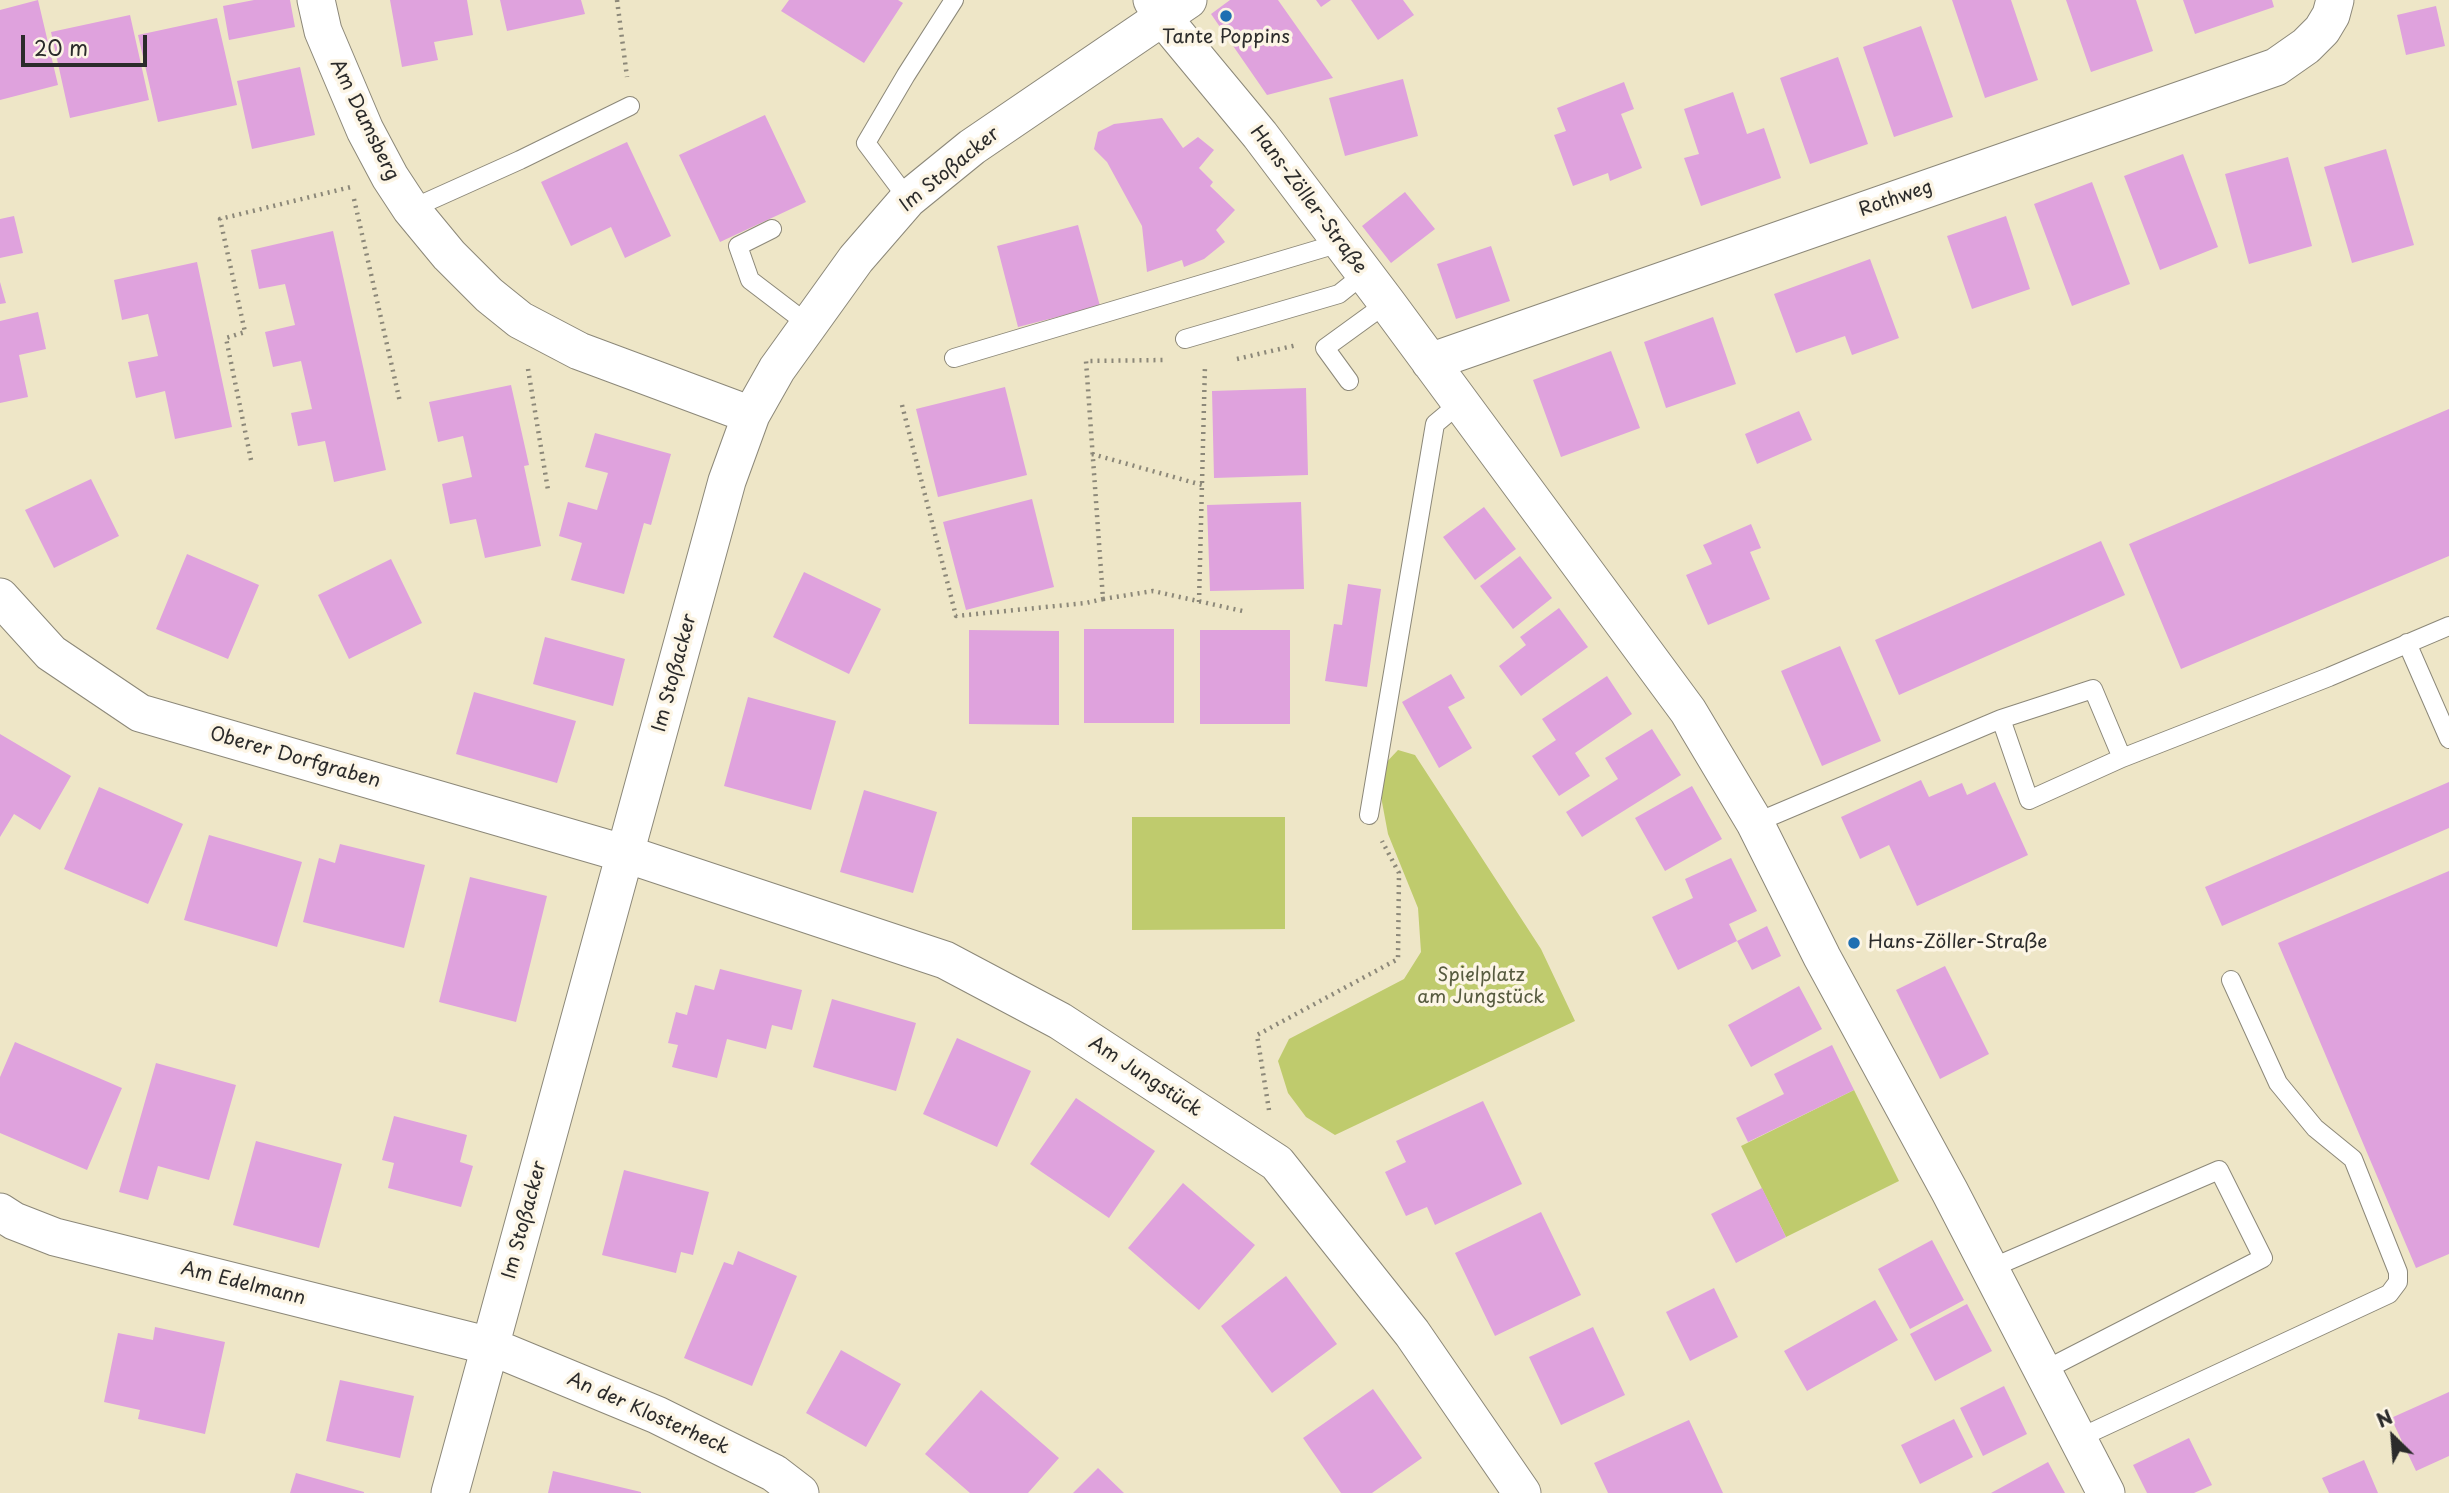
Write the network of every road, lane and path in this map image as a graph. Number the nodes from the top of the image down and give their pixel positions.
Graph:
1 (316, 0) edge
2 (617, 0) edge
3 (954, 0) edge
4 (2335, 0) edge
5 (1167, 6) edge
6 (630, 106) joint
7 (908, 199) junction
8 (411, 209) junction
9 (772, 229) dead end
10 (1340, 243) junction
11 (1364, 274) junction
12 (1387, 303) junction
13 (520, 320) junction
14 (808, 325) junction
15 (1185, 339) dead end
16 (1325, 348) junction
17 (954, 358) dead end
18 (1166, 359) dead end
19 (1226, 361) dead end
20 (1430, 362) junction
21 (1213, 365) dead end
22 (1349, 381) dead end
23 (400, 402) dead end
24 (1460, 403) junction
25 (902, 405) dead end
26 (751, 415) junction
27 (1092, 454) junction
28 (251, 460) dead end
29 (1202, 485) junction
30 (548, 490) dead end
31 (0, 597) edge
32 (1103, 599) junction
33 (1199, 602) junction
34 (1247, 612) dead end
35 (2449, 626) edge
36 (2407, 643) junction
37 (2001, 719) junction
38 (2449, 739) edge
39 (2122, 758) junction
40 (1369, 815) joint
41 (1755, 823) junction
42 (626, 854) junction
43 (2231, 980) dead end
44 (1277, 1163) junction
45 (0, 1212) edge
46 (1989, 1269) junction
47 (490, 1346) junction
48 (2042, 1371) junction
49 (2077, 1439) junction
50 (450, 1493) edge
51 (800, 1493) edge
52 (1522, 1493) edge
53 (2106, 1493) edge

1 - 8 street, Am Damsberg
2 - 6 path
3 - 7 lane
4 - 20 street, Rothweg
5 - 7 street, Im Stoßacker
5 - 10 street, Hans-Zöller-Straße
6 - 8 lane
7 - 14 street, Im Stoßacker
8 - 13 street, Am Damsberg
9 - 14 lane
10 - 11 street, Hans-Zöller-Straße
10 - 17 lane
11 - 12 street, Hans-Zöller-Straße
11 - 15 lane
12 - 16 lane
12 - 20 street, Hans-Zöller-Straße
13 - 26 street, Am Damsberg
13 - 30 path
14 - 26 street, Im Stoßacker
16 - 19 path
16 - 22 lane
18 - 27 path
20 - 24 street, Hans-Zöller-Straße
21 - 29 path
23 - 28 path
24 - 40 lane
24 - 41 street, Hans-Zöller-Straße
25 - 32 path
26 - 42 street, Im Stoßacker
27 - 29 path
27 - 32 path
29 - 33 path
31 - 42 street, Oberer Dorfgraben
32 - 33 path
33 - 34 path
35 - 36 lane
36 - 38 lane
36 - 39 lane
37 - 39 lane
37 - 39 lane
37 - 41 lane
40 - 44 path
41 - 46 street, Hans-Zöller-Straße
42 - 44 street, Am Jungstück
42 - 47 street, Im Stoßacker
43 - 49 lane
44 - 52 street, Am Jungstück
45 - 47 street, Am Edelmann
46 - 48 street, Hans-Zöller-Straße
46 - 48 lane
47 - 50 street, Im Stoßacker
47 - 51 street, An der Klosterheck
48 - 49 street, Hans-Zöller-Straße
49 - 53 street, Hans-Zöller-Straße

